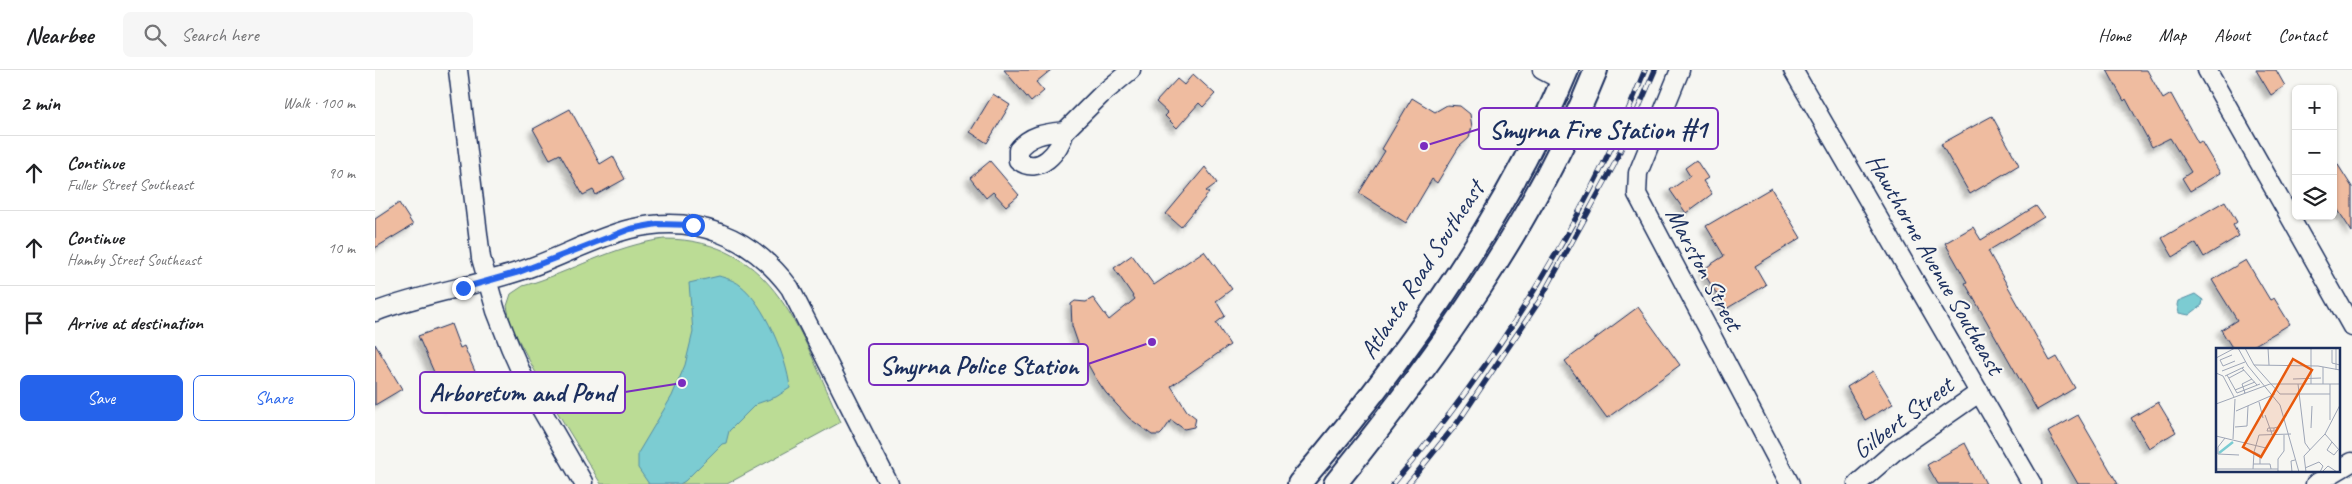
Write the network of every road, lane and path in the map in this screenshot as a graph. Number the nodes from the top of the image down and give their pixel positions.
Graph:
1 (458, 70) edge
2 (1131, 70) edge
3 (1542, 70) edge
4 (1596, 70) edge
5 (1680, 70) edge
6 (1793, 70) edge
7 (2207, 70) edge
8 (1565, 76) edge
9 (1065, 131) dead end
10 (488, 282) junction
11 (375, 312) edge
12 (2352, 327) edge
13 (1979, 392) junction
14 (2352, 462) edge
15 (2339, 470) edge
16 (2335, 472) edge
17 (583, 482) dead end
18 (889, 484) edge
19 (1299, 484) edge
20 (1335, 484) edge
21 (1790, 484) edge
22 (1857, 484) edge
23 (2033, 484) edge
24 (2315, 484) edge

1 - 10 street
2 - 9 street
3 - 8 street
4 - 20 main road
5 - 21 street, Marston Street
6 - 13 street, Hawthorne Avenue Southeast
7 - 12 street
8 - 19 main road, Atlanta Road Southeast
10 - 11 street
10 - 17 street
10 - 18 street
13 - 22 street, Gilbert Street
13 - 23 street, Hawthorne Avenue Southeast
14 - 15 street
16 - 24 street

